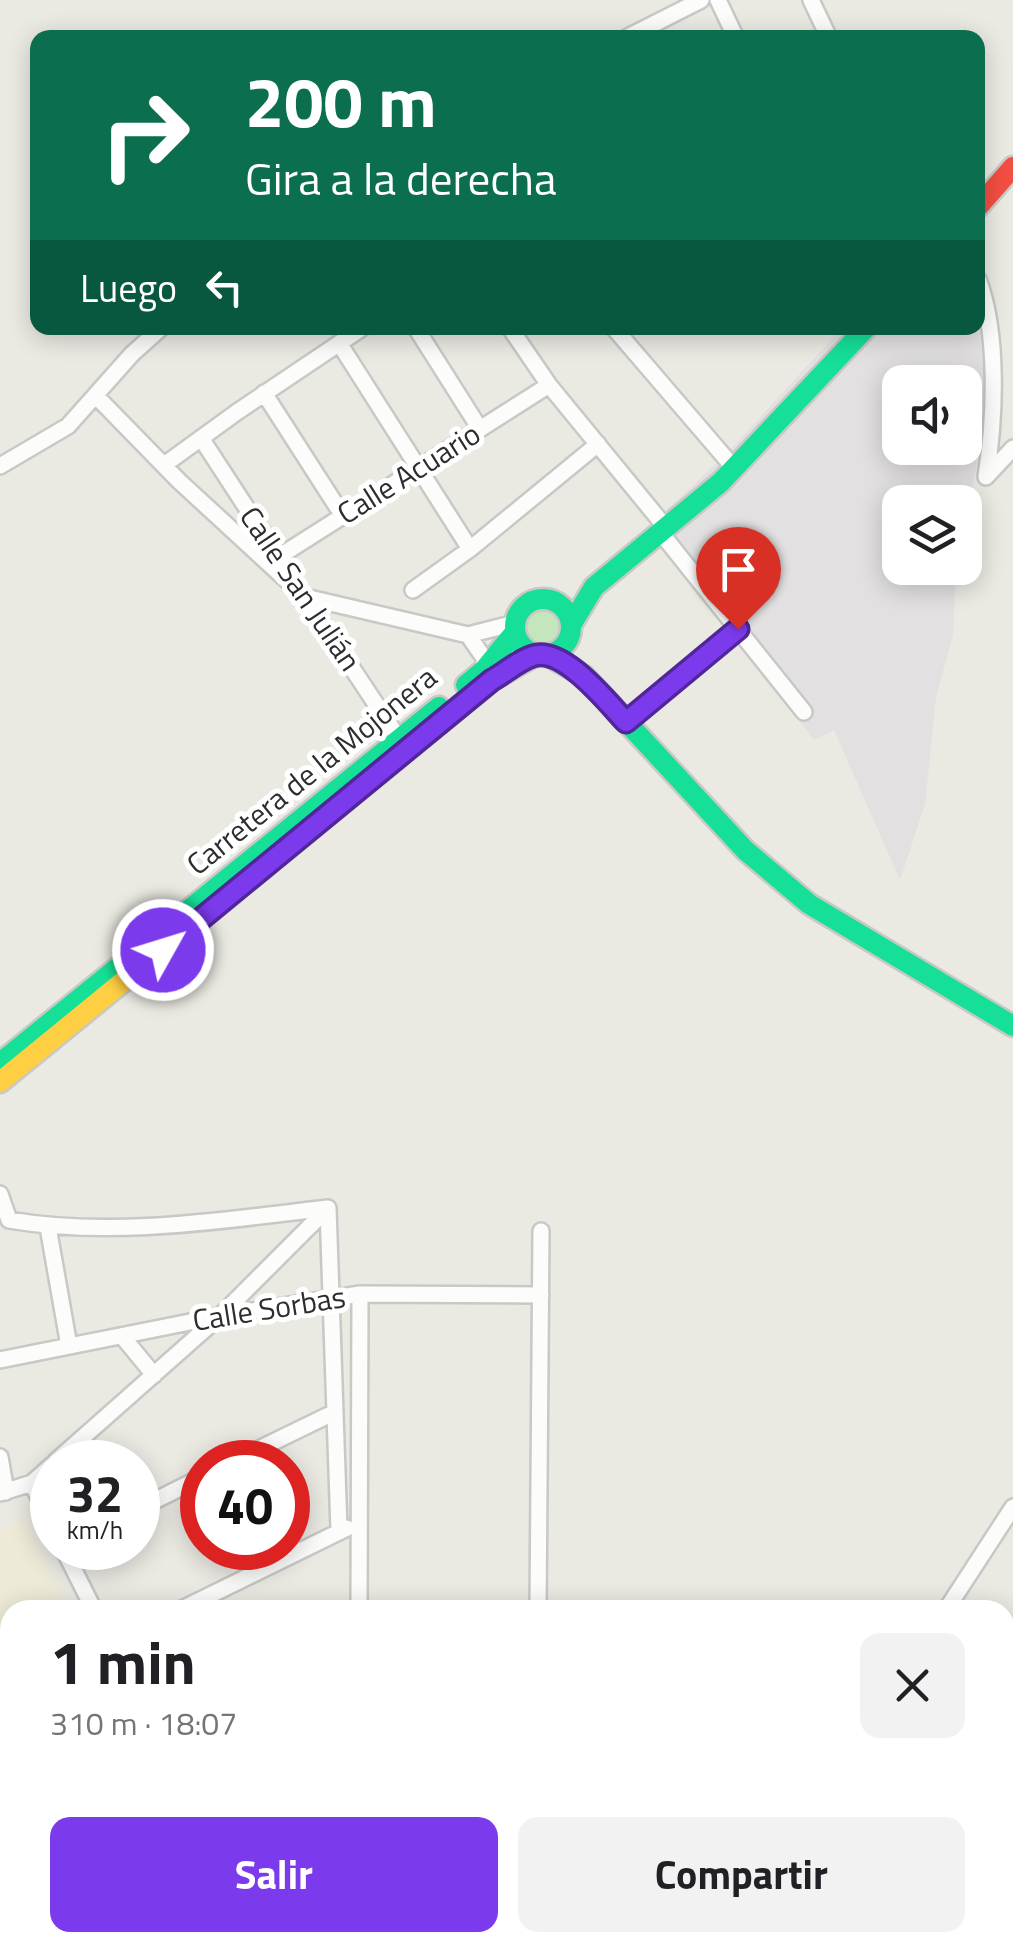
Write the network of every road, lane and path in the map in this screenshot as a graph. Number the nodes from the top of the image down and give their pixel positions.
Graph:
1 (718, 0) edge
2 (811, 0) edge
3 (697, 1) edge
4 (641, 30) edge
5 (732, 30) edge
6 (825, 30) edge
7 (1013, 167) edge
8 (985, 199) edge
9 (985, 311) edge
10 (153, 335) edge
11 (351, 335) edge
12 (420, 335) edge
13 (515, 335) edge
14 (620, 335) edge
15 (859, 335) edge
16 (338, 343) junction
17 (549, 385) junction
18 (264, 393) junction
19 (96, 396) junction
20 (480, 429) junction
21 (201, 438) junction
22 (598, 444) junction
23 (1013, 448) edge
24 (0, 466) edge
25 (164, 466) junction
26 (418, 468) junction
27 (734, 468) junction
28 (344, 516) junction
29 (664, 531) junction
30 (470, 549) junction
31 (273, 560) junction
32 (594, 587) junction
33 (413, 590) dead end
34 (305, 597) junction
35 (551, 600) junction
36 (515, 627) junction
37 (571, 629) junction
38 (738, 629) junction
39 (468, 635) junction
40 (541, 655) junction
41 (484, 670) junction
42 (584, 676) junction
43 (804, 712) dead end
44 (626, 722) junction
45 (400, 739) junction
46 (1013, 1026) edge
47 (0, 1063) edge
48 (0, 1082) edge
49 (0, 1194) edge
50 (328, 1208) junction
51 (4, 1226) edge
52 (48, 1226) junction
53 (542, 1231) dead end
54 (360, 1294) junction
55 (541, 1295) junction
56 (331, 1299) junction
57 (220, 1316) junction
58 (122, 1336) junction
59 (69, 1346) junction
60 (0, 1360) edge
61 (154, 1375) junction
62 (335, 1412) junction
63 (81, 1440) edge
64 (277, 1440) edge
65 (0, 1457) edge
66 (30, 1485) edge
67 (3, 1492) edge
68 (1013, 1507) edge
69 (360, 1523) junction
70 (339, 1530) junction
71 (74, 1570) edge
72 (89, 1600) edge
73 (200, 1600) edge
74 (360, 1600) edge
75 (538, 1600) edge
76 (953, 1600) edge

1 - 5 street
2 - 6 street
3 - 4 street
7 - 8 street
9 - 23 street
10 - 19 street
11 - 16 street
12 - 20 street
13 - 17 street
14 - 27 street
15 - 27 street
16 - 18 street
16 - 26 street
17 - 20 street, Calle Acuario
17 - 22 street
18 - 21 street
18 - 28 street
19 - 24 street
19 - 25 street
20 - 26 street, Calle Acuario
21 - 25 street
21 - 31 street, Calle San Julián
22 - 29 street
22 - 30 street
25 - 31 street
26 - 28 street, Calle Acuario
26 - 30 street
27 - 29 street
28 - 31 street, Calle Acuario
29 - 32 street
29 - 38 street
30 - 33 street
31 - 34 street
32 - 35 street
32 - 37 street
34 - 39 street
34 - 45 street, Calle San Julián
35 - 36 street
35 - 37 street
36 - 39 street
36 - 40 street
36 - 41 street, Carretera de la Mojonera
37 - 40 street
37 - 42 street
38 - 43 street
38 - 44 street
39 - 41 street
40 - 42 street
40 - 48 street, Carretera de la Mojonera
41 - 45 street, Carretera de la Mojonera
42 - 44 street
44 - 46 street
45 - 47 street, Carretera de la Mojonera
49 - 51 street
50 - 52 street
50 - 56 street
50 - 57 street
51 - 52 street
52 - 59 street
53 - 55 street
54 - 55 street, Calle Sorbas
54 - 56 street, Calle Sorbas
54 - 69 street
55 - 75 street
56 - 57 street, Calle Sorbas
56 - 62 street
57 - 58 street, Calle Sorbas
57 - 61 street
58 - 59 street, Calle Sorbas
58 - 61 street
59 - 60 street, Calle Sorbas
61 - 63 street
62 - 64 street
62 - 70 street
65 - 67 street
66 - 67 street
68 - 76 street
69 - 70 street
69 - 74 street
70 - 73 street
71 - 72 street

